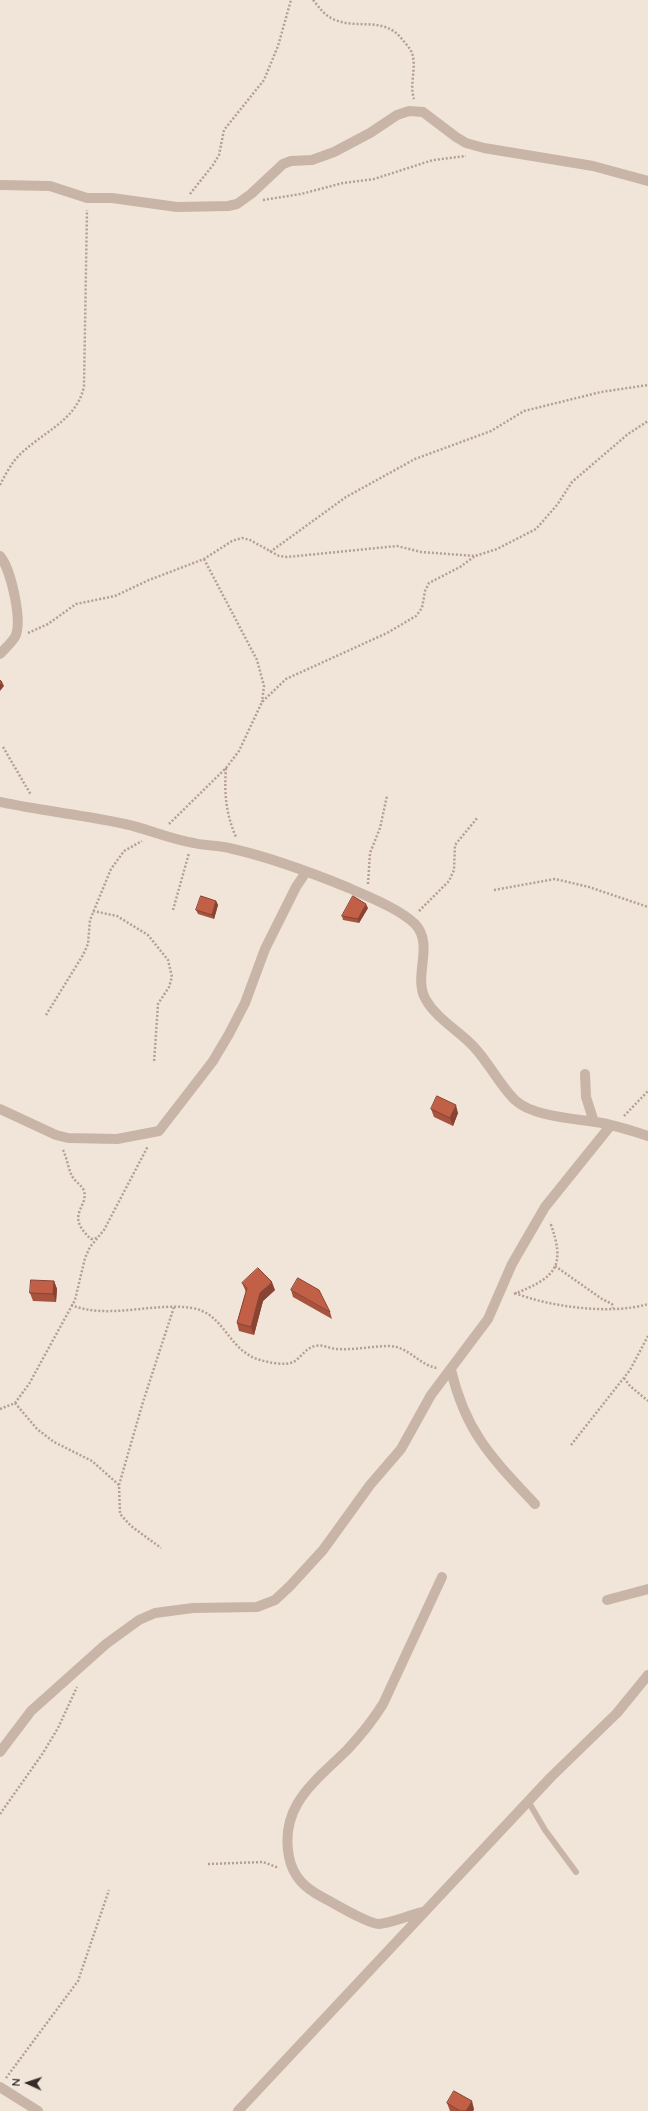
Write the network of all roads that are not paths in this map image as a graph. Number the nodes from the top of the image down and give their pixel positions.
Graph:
1 (648, 181) edge
2 (0, 185) edge
3 (0, 556) edge
4 (0, 654) edge
5 (0, 802) edge
6 (306, 872) junction
7 (585, 1074) dead end
8 (0, 1109) edge
9 (594, 1122) junction
10 (615, 1126) junction
11 (648, 1136) edge
12 (452, 1368) junction
13 (535, 1504) dead end
14 (442, 1577) dead end
15 (648, 1589) edge
16 (607, 1600) dead end
17 (648, 1674) edge
18 (0, 1752) edge
19 (528, 1801) junction
20 (576, 1872) dead end
21 (423, 1912) junction
22 (0, 2087) edge
23 (38, 2111) edge
24 (238, 2111) edge

1 - 2 street
3 - 4 street
5 - 6 street
6 - 8 street
6 - 9 street
7 - 9 street
9 - 10 street
10 - 11 street
10 - 12 street
12 - 13 street
12 - 18 street
14 - 21 street
15 - 16 street
17 - 19 street
19 - 20 lane
19 - 21 street
21 - 24 street
22 - 23 street

